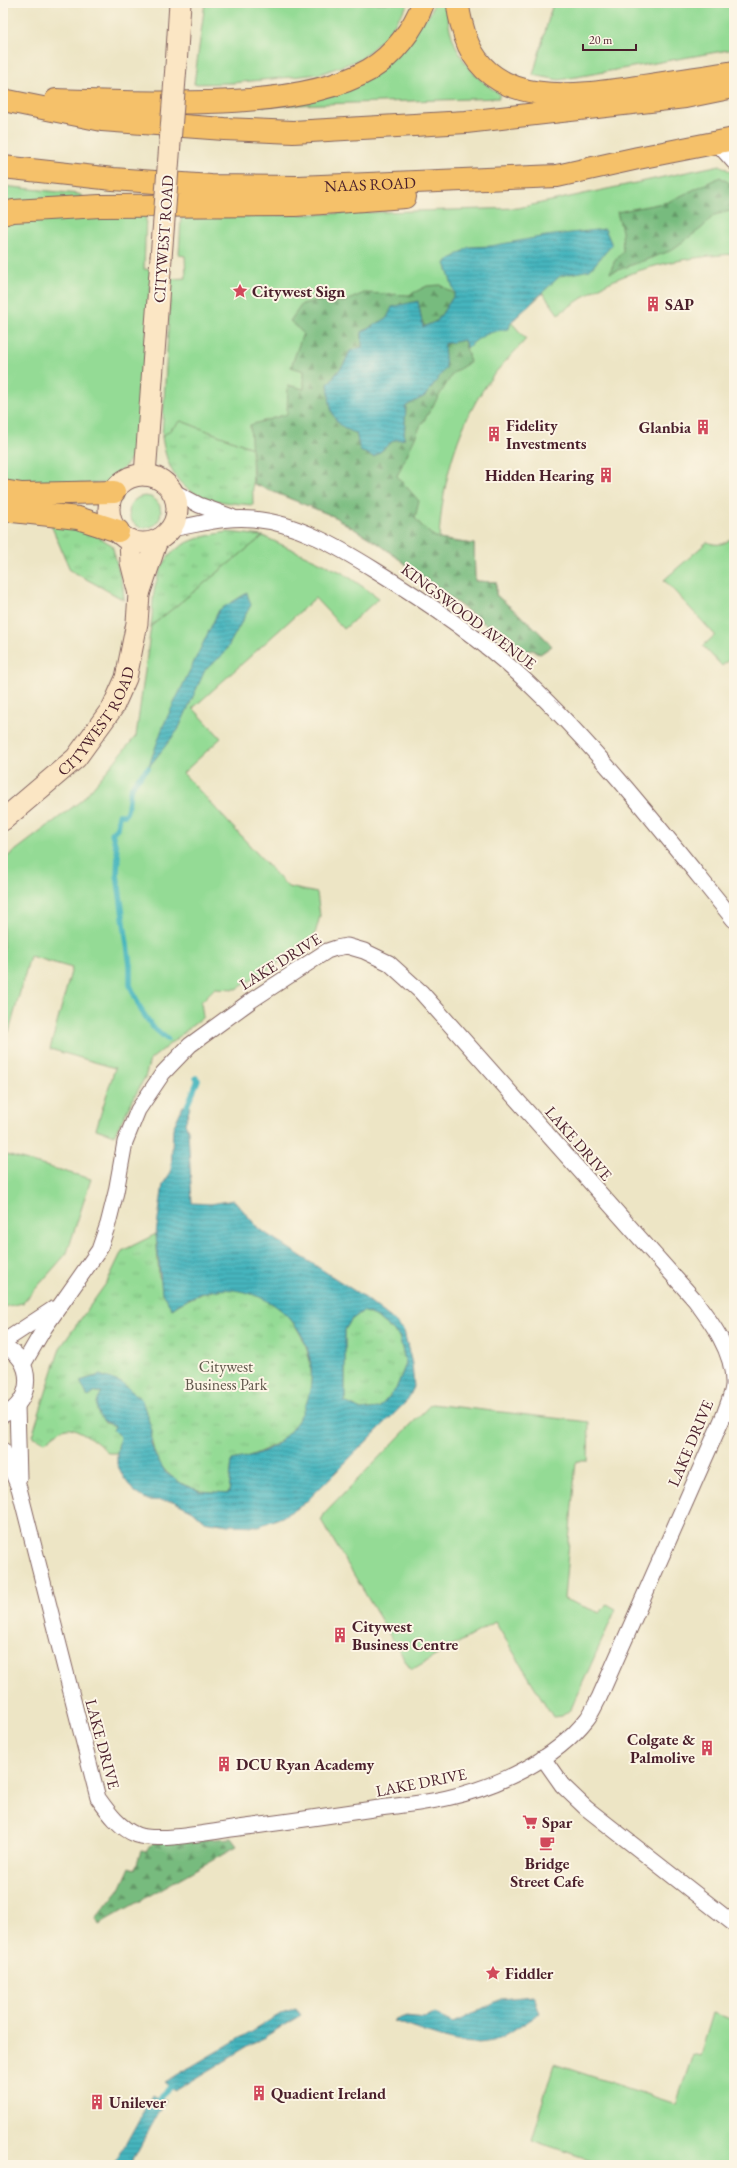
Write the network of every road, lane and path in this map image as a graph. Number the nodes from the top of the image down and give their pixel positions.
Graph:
1 (180, 3) edge
2 (423, 3) edge
3 (458, 3) edge
4 (734, 72) edge
5 (734, 87) edge
6 (3, 95) edge
7 (3, 100) edge
8 (726, 141) edge
9 (734, 162) edge
10 (3, 167) edge
11 (557, 176) junction
12 (3, 214) edge
13 (145, 475) junction
14 (171, 490) junction
15 (3, 491) edge
16 (114, 492) junction
17 (3, 510) edge
18 (232, 517) junction
19 (164, 534) junction
20 (124, 535) junction
21 (139, 594) junction
22 (3, 820) edge
23 (734, 920) edge
24 (63, 1302) junction
25 (3, 1342) edge
26 (3, 1346) edge
27 (24, 1363) junction
28 (17, 1406) junction
29 (3, 1415) edge
30 (3, 1450) edge
31 (19, 1488) junction
32 (543, 1758) junction
33 (734, 1924) edge

1 - 13 main road, CITYWEST ROAD, bridge
2 - 6 highway
3 - 4 highway
5 - 7 highway
8 - 9 street
8 - 11 highway, NAAS ROAD
10 - 11 highway, NAAS ROAD
11 - 12 highway
13 - 14 main road
13 - 16 main road
14 - 18 street, KINGSWOOD AVENUE
14 - 19 main road
15 - 16 highway
16 - 20 main road
17 - 20 highway
18 - 19 street, KINGSWOOD AVENUE
18 - 23 street, KINGSWOOD AVENUE
19 - 20 main road
19 - 21 main road, CITYWEST ROAD
20 - 21 main road, CITYWEST ROAD
21 - 22 main road, CITYWEST ROAD
24 - 25 street, LAKE DRIVE
24 - 27 street, LAKE DRIVE
24 - 32 street, LAKE DRIVE
26 - 27 street
27 - 28 street
28 - 29 street
28 - 31 street, LAKE DRIVE
30 - 31 street, LAKE DRIVE
31 - 32 street, LAKE DRIVE
32 - 33 street

